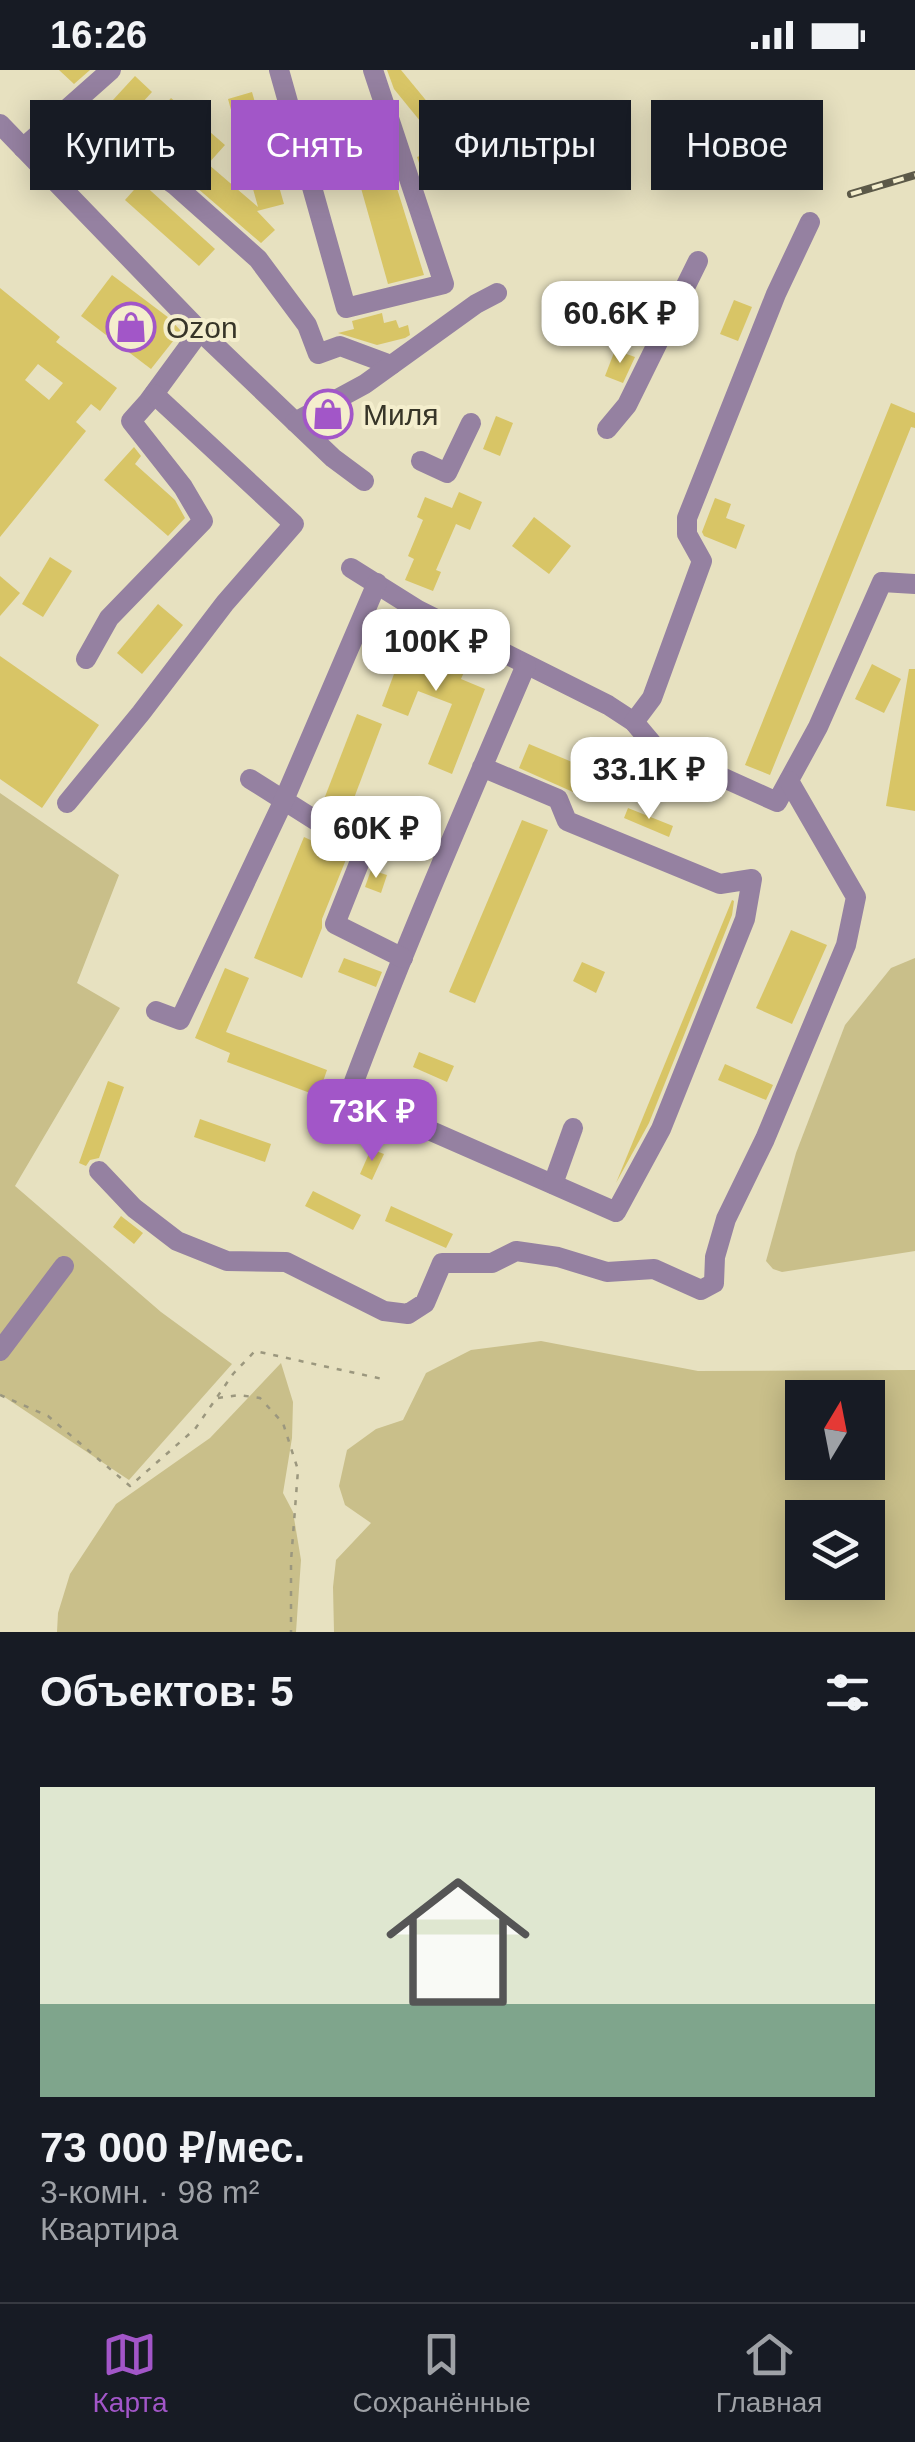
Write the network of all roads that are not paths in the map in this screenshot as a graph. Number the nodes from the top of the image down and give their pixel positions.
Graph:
1 (111, 70) edge
2 (279, 70) edge
3 (372, 70) edge
4 (0, 124) edge
5 (23, 148) junction
6 (180, 190) edge
7 (810, 222) dead end
8 (698, 261) dead end
9 (498, 293) dead end
10 (200, 331) junction
11 (391, 365) junction
12 (154, 394) junction
13 (295, 422) junction
14 (471, 423) dead end
15 (606, 429) dead end
16 (421, 461) dead end
17 (364, 481) dead end
18 (351, 568) dead end
19 (377, 583) junction
20 (915, 584) edge
21 (86, 660) dead end
22 (526, 665) junction
23 (634, 722) junction
24 (482, 766) junction
25 (250, 778) dead end
26 (789, 781) junction
27 (284, 800) junction
28 (67, 803) dead end
29 (402, 958) junction
30 (156, 1011) dead end
31 (573, 1128) dead end
32 (98, 1171) dead end
33 (553, 1184) junction
34 (64, 1266) dead end
35 (0, 1351) edge

1 - 5 street
2 - 3 street
4 - 5 street
5 - 10 street
6 - 11 street
7 - 23 street
8 - 15 street
9 - 11 street
10 - 12 street
10 - 13 street
11 - 13 street
12 - 21 street
12 - 28 street
13 - 17 street
14 - 16 street
18 - 19 street
19 - 22 street
19 - 27 street
20 - 26 street
22 - 23 street
22 - 24 street
23 - 26 street
24 - 29 street
24 - 33 street
25 - 27 street
26 - 32 street
27 - 29 street
27 - 30 street
29 - 33 street
31 - 33 street
34 - 35 street

